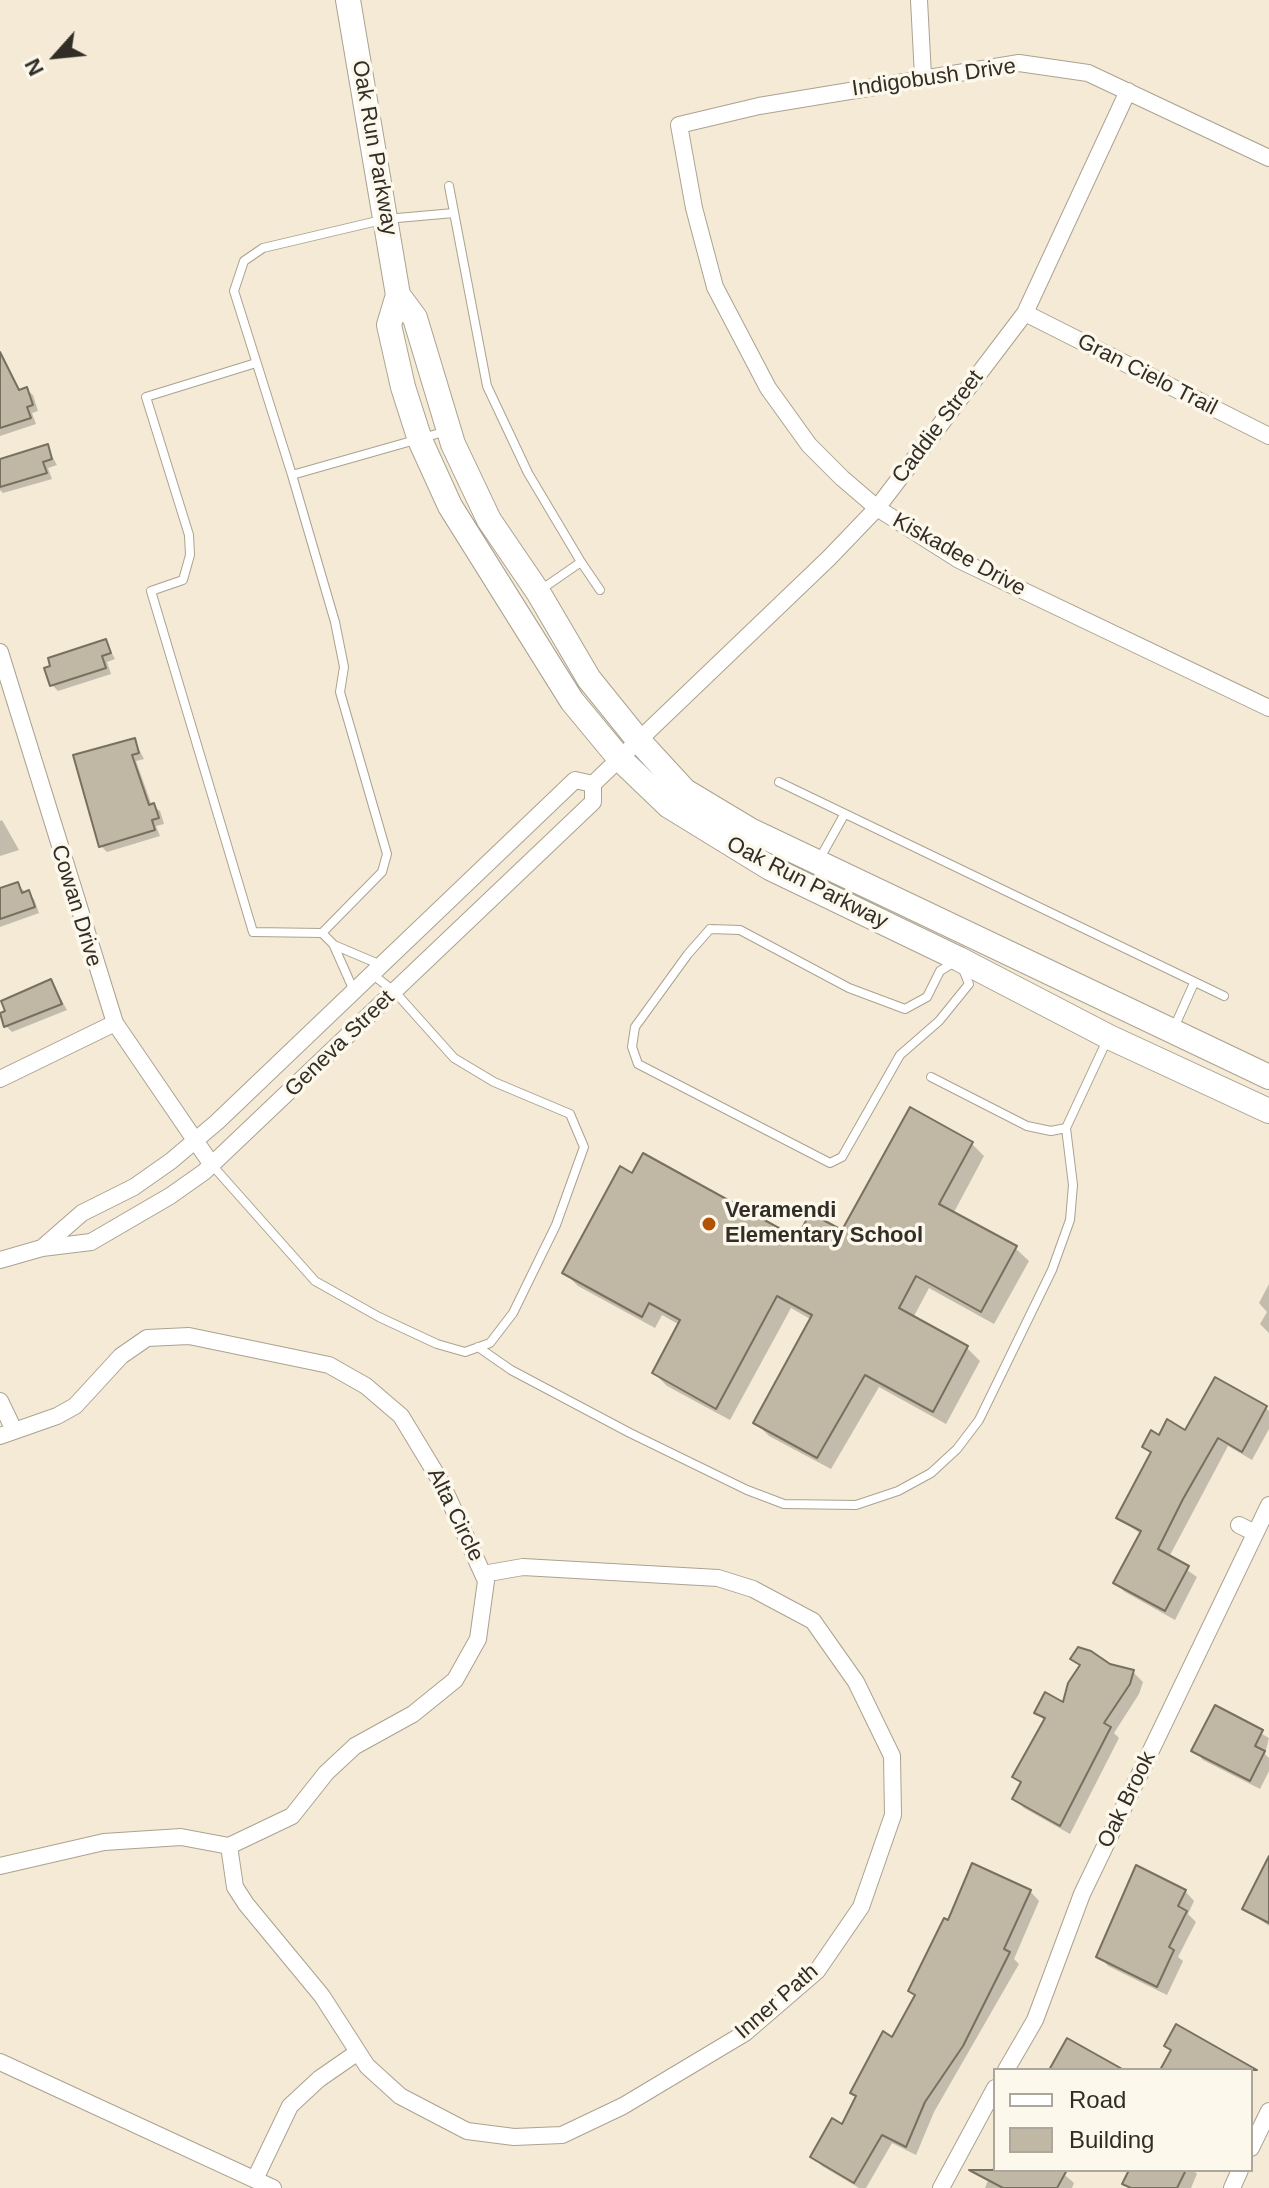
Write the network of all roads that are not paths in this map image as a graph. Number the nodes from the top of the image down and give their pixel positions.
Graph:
1 (348, 0) edge
2 (919, 0) edge
3 (923, 76) junction
4 (1128, 91) junction
5 (679, 125) joint
6 (1269, 158) edge
7 (449, 186) dead end
8 (454, 213) junction
9 (386, 219) junction
10 (398, 295) junction
11 (1025, 313) junction
12 (256, 363) junction
13 (448, 431) junction
14 (1269, 436) edge
15 (420, 440) junction
16 (292, 475) junction
17 (877, 508) junction
18 (581, 562) junction
19 (600, 590) dead end
20 (538, 592) junction
21 (0, 652) edge
22 (1269, 708) edge
23 (639, 741) junction
24 (620, 759) junction
25 (779, 782) dead end
26 (593, 784) junction
27 (844, 815) junction
28 (818, 862) junction
29 (322, 933) junction
30 (334, 945) junction
31 (965, 948) junction
32 (377, 969) junction
33 (1194, 983) junction
34 (354, 991) junction
35 (395, 992) junction
36 (1224, 996) dead end
37 (115, 1023) junction
38 (1173, 1031) junction
39 (1109, 1037) junction
40 (931, 1077) dead end
41 (1269, 1077) edge
42 (0, 1079) edge
43 (1269, 1111) edge
44 (1066, 1128) junction
45 (195, 1140) junction
46 (212, 1165) junction
47 (42, 1248) junction
48 (0, 1260) edge
49 (478, 1347) junction
50 (0, 1401) edge
51 (7, 1433) edge
52 (1269, 1505) edge
53 (1239, 1525) dead end
54 (1255, 1533) junction
55 (483, 1574) junction
56 (229, 1846) junction
57 (0, 1866) edge
58 (358, 2052) junction
59 (0, 2062) edge
60 (1007, 2068) edge
61 (993, 2092) edge
62 (1269, 2111) edge
63 (1253, 2144) edge
64 (255, 2179) junction
65 (273, 2188) edge
66 (941, 2188) edge

1 - 9 street, Oak Run Parkway
2 - 3 street
3 - 4 street, Indigobush Drive
3 - 5 street, Indigobush Drive
4 - 6 street, Indigobush Drive
4 - 11 street, Caddie Street
5 - 17 street, Kiskadee Drive
7 - 8 lane
8 - 9 lane
8 - 18 lane
9 - 10 street, Oak Run Parkway
9 - 12 lane
10 - 13 street, Oak Run Parkway
10 - 15 street, Oak Run Parkway
11 - 14 street, Gran Cielo Trail
11 - 17 street, Caddie Street
12 - 16 lane
12 - 29 lane
13 - 15 lane
13 - 20 street, Oak Run Parkway
15 - 16 lane
15 - 24 street, Oak Run Parkway
16 - 29 lane
17 - 22 street, Kiskadee Drive
17 - 23 street, Caddie Street
18 - 19 lane
18 - 20 lane
20 - 23 street, Oak Run Parkway
21 - 37 street, Cowan Drive
23 - 24 street, Geneva Street
23 - 28 street, Oak Run Parkway
24 - 26 street, Geneva Street
24 - 31 street, Oak Run Parkway
25 - 27 lane
26 - 32 street, Geneva Street
26 - 35 street, Geneva Street
27 - 28 lane
27 - 33 lane
28 - 31 street, Oak Run Parkway
29 - 30 lane
30 - 32 lane
30 - 34 lane
31 - 31 lane
31 - 38 street, Oak Run Parkway
31 - 39 street, Oak Run Parkway
32 - 34 street, Geneva Street
32 - 35 lane
33 - 36 lane
33 - 38 lane
34 - 45 street, Geneva Street
35 - 46 street, Geneva Street
35 - 49 lane
37 - 42 street
37 - 45 street, Cowan Drive
38 - 41 street, Oak Run Parkway
39 - 43 street, Oak Run Parkway
39 - 44 lane
40 - 44 lane
44 - 49 lane
45 - 46 street, Cowan Drive
45 - 47 street, Geneva Street
46 - 47 street, Geneva Street
46 - 49 lane
47 - 48 street, Geneva Street
50 - 51 street, Alta Circle
51 - 55 street, Alta Circle
52 - 54 street, Oak Brook
53 - 54 street
54 - 60 street, Oak Brook
55 - 56 street, Alta Circle
55 - 58 street, Inner Path
56 - 57 street
56 - 58 street, Inner Path
58 - 64 street
59 - 64 street
61 - 66 street
62 - 63 street
64 - 65 street

